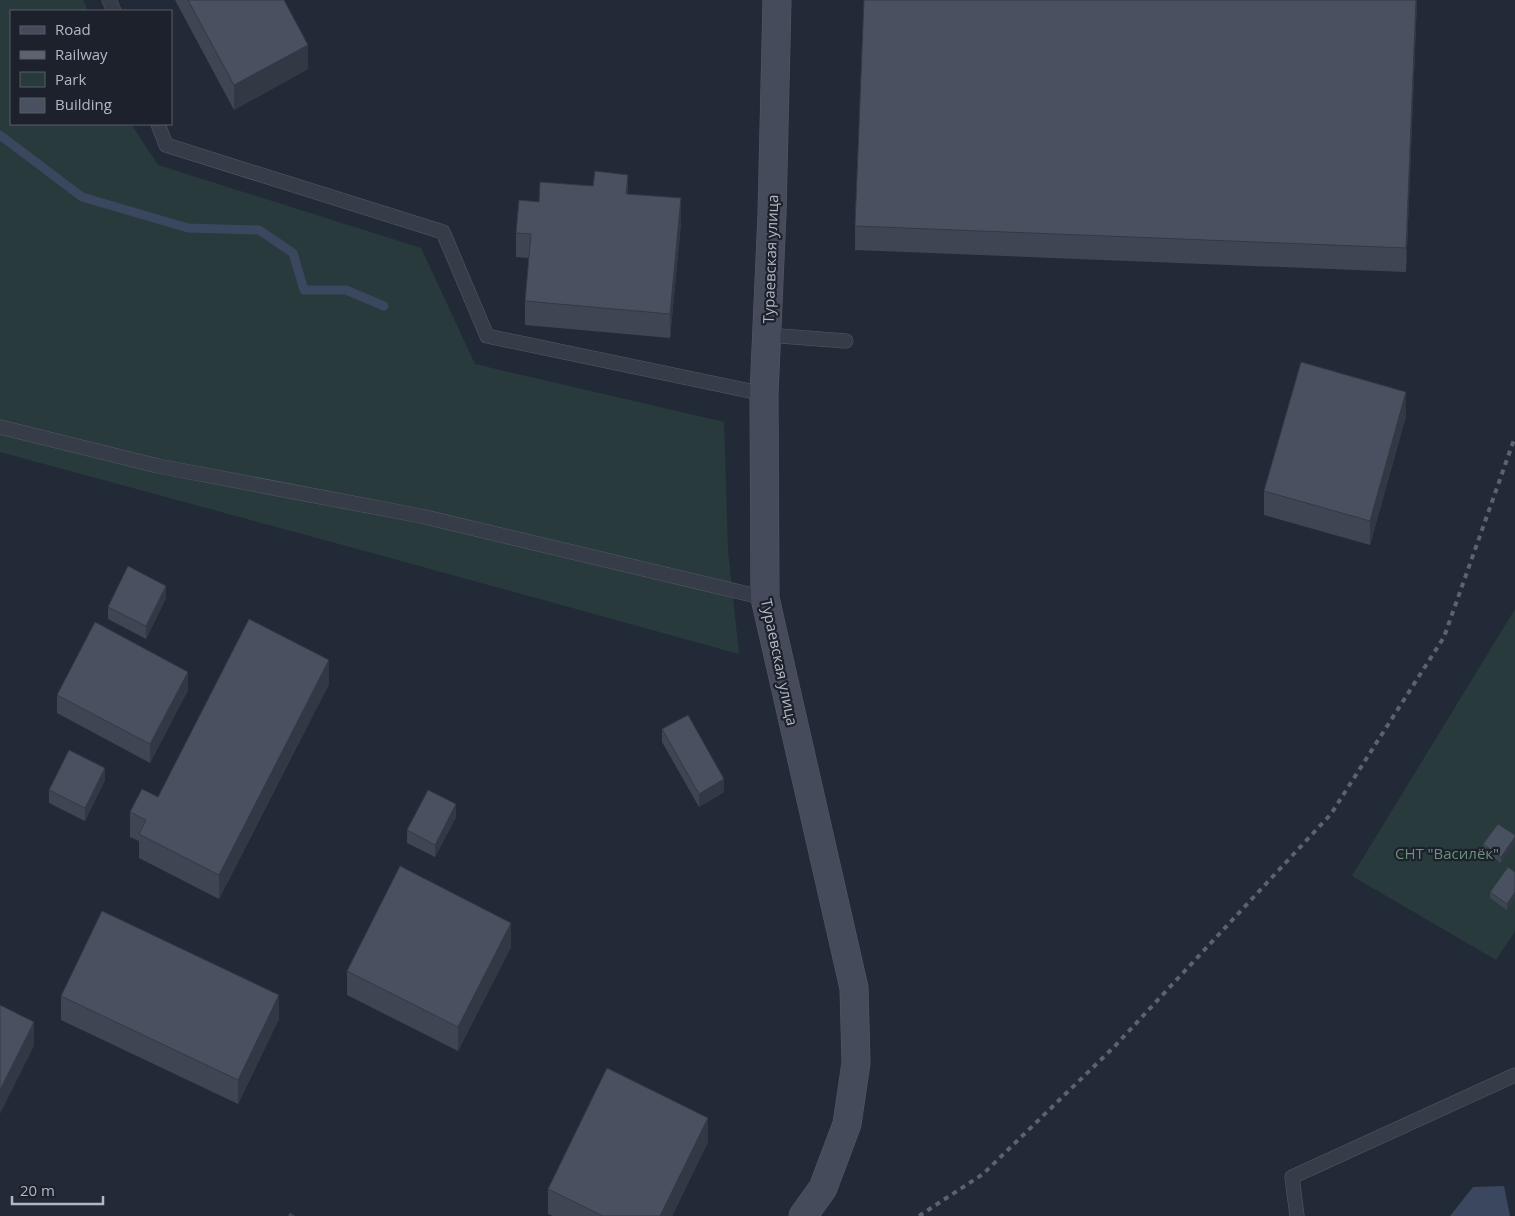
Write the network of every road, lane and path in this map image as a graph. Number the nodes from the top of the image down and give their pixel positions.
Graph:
1 (777, 0) edge
2 (158, 125) edge
3 (767, 335) junction
4 (846, 341) dead end
5 (764, 394) junction
6 (0, 427) edge
7 (765, 598) junction
8 (1515, 1075) edge
9 (803, 1216) edge
10 (1297, 1216) edge

1 - 3 main road, Тураевская улица
2 - 5 lane
3 - 4 lane
3 - 5 main road, Тураевская улица
5 - 7 main road, Тураевская улица
6 - 7 lane
7 - 9 main road, Тураевская улица
8 - 10 lane

